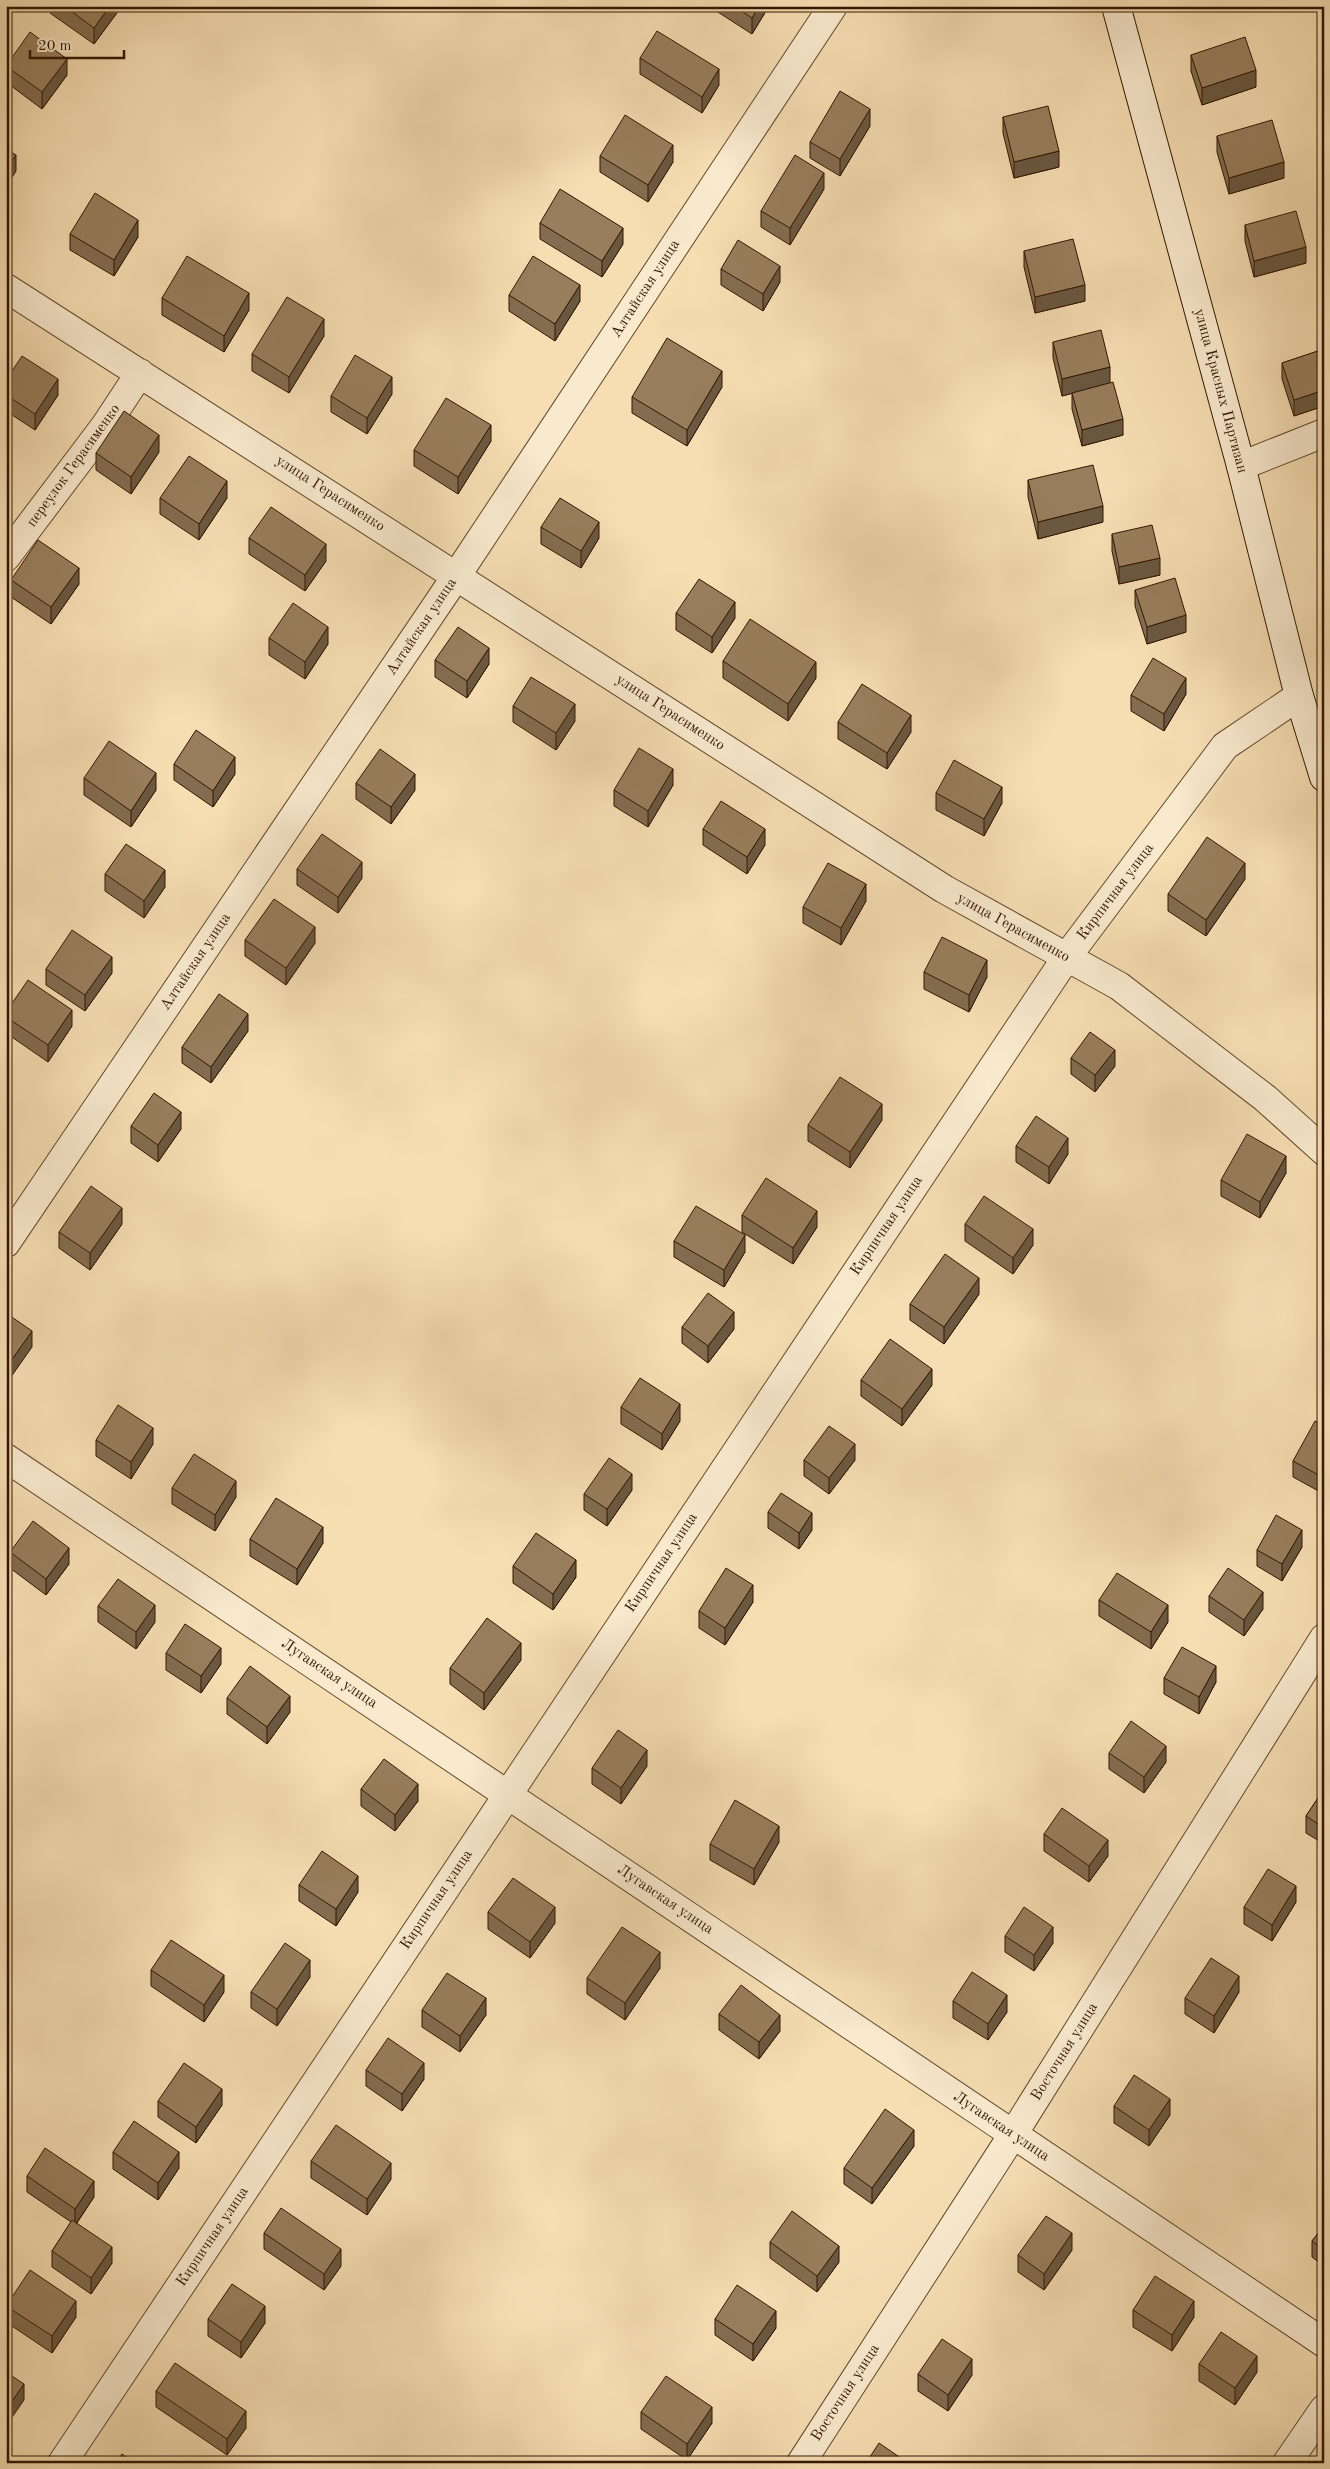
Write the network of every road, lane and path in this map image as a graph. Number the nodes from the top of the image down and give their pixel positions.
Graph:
1 (833, 6) edge
2 (1116, 6) edge
3 (6, 288) edge
4 (140, 373) junction
5 (1324, 432) edge
6 (1241, 466) junction
7 (6, 557) edge
8 (457, 575) junction
9 (1299, 696) junction
10 (1324, 776) edge
11 (1066, 958) junction
12 (1324, 1151) edge
13 (6, 1243) edge
14 (6, 1458) edge
15 (1324, 1638) edge
16 (508, 1794) junction
17 (1012, 2136) junction
18 (1324, 2343) edge
19 (1324, 2409) edge
20 (62, 2463) edge
21 (801, 2463) edge
22 (1287, 2463) edge

1 - 8 street, Алтайская улица
2 - 6 street, улица Красных Партизан
3 - 4 street, улица Герасименко
4 - 7 street, переулок Герасименко
4 - 8 street, улица Герасименко
5 - 6 street
6 - 9 street, улица Красных Партизан
8 - 11 street, улица Герасименко
8 - 13 street, Алтайская улица
9 - 10 street, улица Красных Партизан
9 - 11 street, Кирпичная улица
11 - 12 street, улица Герасименко
11 - 16 street, Кирпичная улица
14 - 16 street, Лугавская улица
15 - 17 street, Восточная улица
16 - 17 street, Лугавская улица
16 - 20 street, Кирпичная улица
17 - 18 street, Лугавская улица
17 - 21 street, Восточная улица
19 - 22 street

